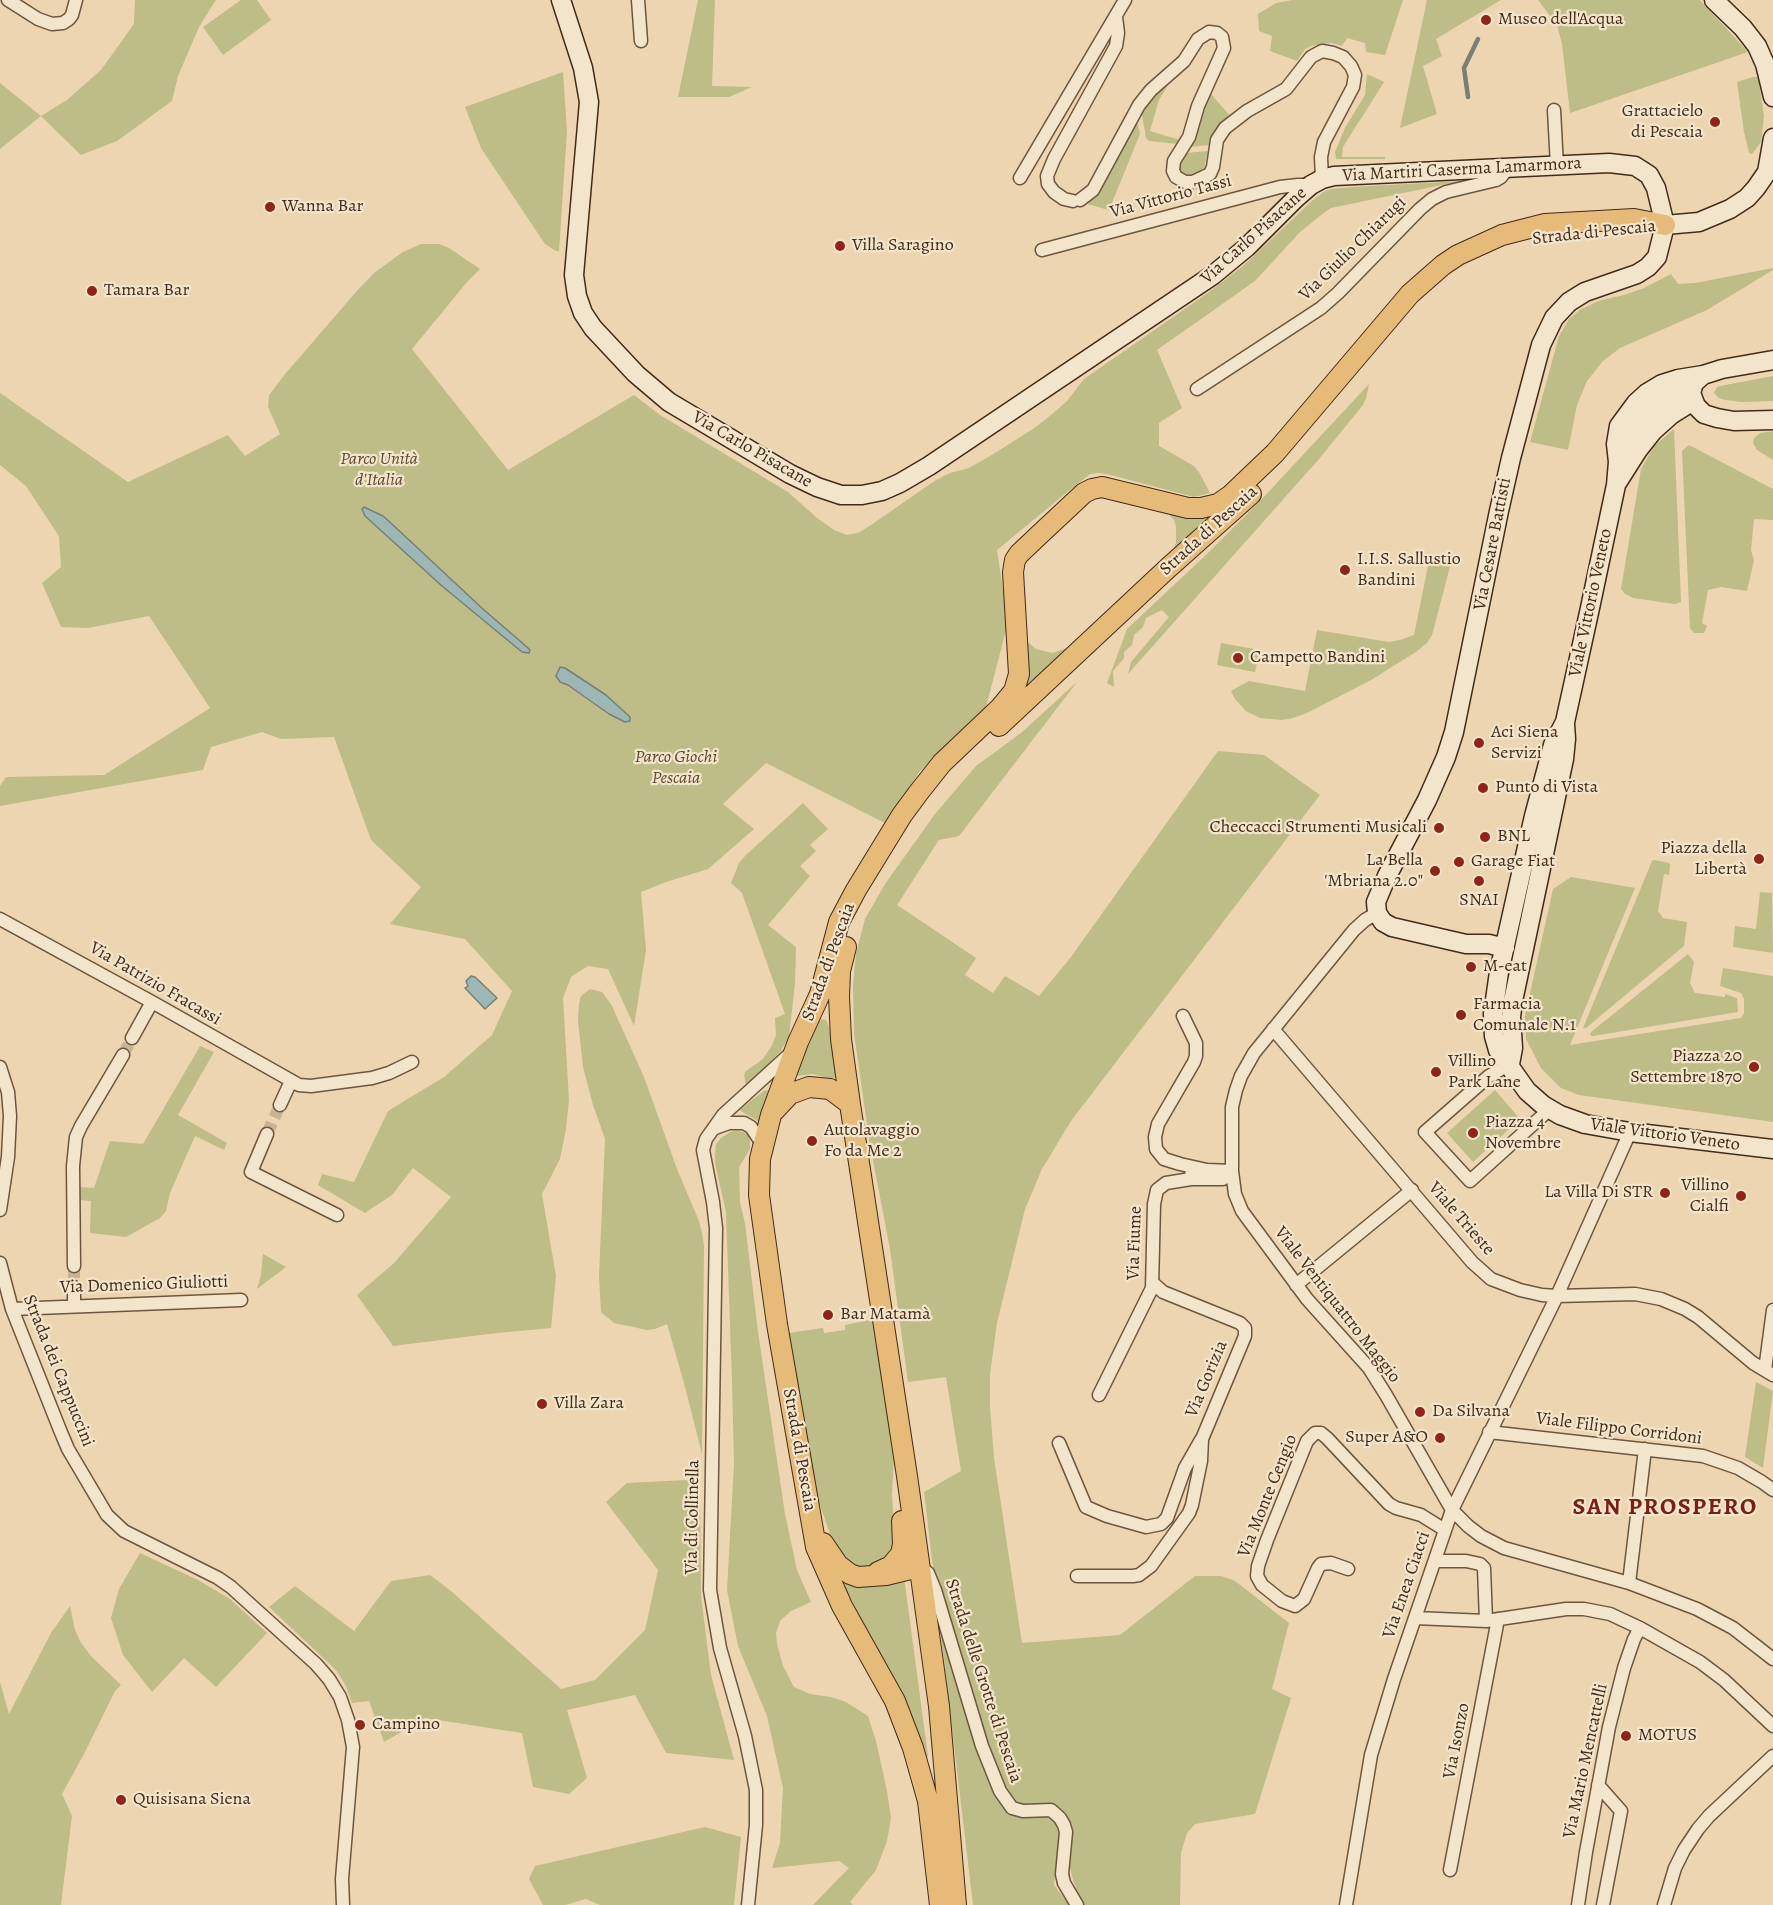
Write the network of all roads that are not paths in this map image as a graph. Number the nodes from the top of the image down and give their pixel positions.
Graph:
1 (8, 0) edge
2 (76, 0) edge
3 (561, 0) edge
4 (638, 0) edge
5 (1125, 0) edge
6 (1714, 0) edge
7 (1116, 18) junction
8 (641, 41) dead end
9 (1768, 52) edge
10 (1773, 97) edge
11 (1554, 110) dead end
12 (1773, 138) edge
13 (1557, 165) junction
14 (1508, 168) junction
15 (1020, 178) dead end
16 (1317, 182) junction
17 (1665, 225) junction
18 (1042, 250) dead end
19 (1773, 360) edge
20 (1703, 375) junction
21 (1197, 389) dead end
22 (1696, 403) junction
23 (1773, 420) edge
24 (1618, 462) junction
25 (1616, 484) junction
26 (1565, 722) junction
27 (1377, 914) junction
28 (0, 919) edge
29 (1466, 944) junction
30 (1505, 948) junction
31 (1499, 972) junction
32 (152, 1002) junction
33 (1184, 1016) dead end
34 (1273, 1029) junction
35 (132, 1038) tunnel mouth
36 (796, 1048) junction
37 (123, 1055) tunnel mouth
38 (412, 1062) dead end
39 (1510, 1064) junction
40 (0, 1067) edge
41 (291, 1081) junction
42 (783, 1081) junction
43 (830, 1089) junction
44 (750, 1090) junction
45 (850, 1104) junction
46 (280, 1105) tunnel mouth
47 (1550, 1109) junction
48 (771, 1115) junction
49 (714, 1128) junction
50 (1630, 1132) junction
51 (267, 1134) tunnel mouth
52 (763, 1145) junction
53 (1773, 1149) edge
54 (1192, 1173) junction
55 (1232, 1175) junction
56 (1412, 1190) junction
57 (0, 1210) edge
58 (337, 1215) dead end
59 (0, 1263) edge
60 (74, 1266) tunnel mouth
61 (1153, 1283) junction
62 (1296, 1285) junction
63 (74, 1287) tunnel mouth
64 (1557, 1296) junction
65 (241, 1300) dead end
66 (74, 1306) junction
67 (12, 1309) junction
68 (1773, 1310) edge
69 (1769, 1372) edge
70 (1099, 1395) dead end
71 (1489, 1432) junction
72 (1202, 1439) junction
73 (1059, 1443) dead end
74 (1645, 1449) junction
75 (907, 1476) junction
76 (1773, 1490) edge
77 (1452, 1510) junction
78 (812, 1529) junction
79 (1445, 1530) junction
80 (1435, 1561) junction
81 (919, 1568) junction
82 (1348, 1569) dead end
83 (858, 1576) junction
84 (1077, 1576) dead end
85 (1629, 1583) junction
86 (1415, 1618) junction
87 (1492, 1620) junction
88 (1640, 1628) junction
89 (1773, 1659) edge
90 (1773, 1726) edge
91 (1773, 1756) edge
92 (1598, 1785) junction
93 (1450, 1870) dead end
94 (343, 1905) edge
95 (748, 1905) edge
96 (940, 1905) edge
97 (956, 1905) edge
98 (1077, 1905) edge
99 (1346, 1905) edge
100 (1578, 1905) edge
101 (1604, 1905) edge
102 (1664, 1905) edge

1 - 2 street
3 - 16 street, Via Carlo Pisacane
4 - 8 street
5 - 7 street
6 - 9 street
7 - 15 street
7 - 16 street, Via Martiri Caserma Lamarmora
9 - 10 street
11 - 13 street
12 - 17 street
13 - 14 street, Via Martiri Caserma Lamarmora
13 - 17 street, Via Martiri Caserma Lamarmora
14 - 16 street, Via Martiri Caserma Lamarmora
14 - 21 street, Via Giulio Chiarugi
16 - 18 street, Via Vittorio Tassi
17 - 27 street, Via Cesare Battisti
17 - 36 main road, Strada di Pescaia
17 - 45 main road, Strada di Pescaia
19 - 20 street, Viale Vittorio Veneto
20 - 22 street
20 - 24 street, Viale Vittorio Veneto
22 - 23 street
22 - 24 street, Viale Vittorio Veneto
22 - 25 street, Viale Vittorio Veneto
24 - 25 street, Viale Vittorio Veneto
25 - 26 street, Viale Vittorio Veneto
26 - 30 street, Viale Vittorio Veneto
26 - 39 street, Viale Vittorio Veneto
27 - 29 street
27 - 34 street, Viale Ventiquattro Maggio
28 - 32 street, Via Patrizio Fracassi
29 - 30 street
29 - 31 street
30 - 31 street, Viale Vittorio Veneto
30 - 39 street
31 - 39 street, Viale Vittorio Veneto
32 - 35 street
32 - 41 street, Via Patrizio Fracassi
33 - 54 street
34 - 55 street, Viale Ventiquattro Maggio
34 - 56 street, Viale Trieste
36 - 42 main road, Strada di Pescaia
36 - 44 street, Via di Collinella
37 - 60 street
38 - 41 street, Via Patrizio Fracassi
39 - 47 street, Viale Vittorio Veneto
39 - 47 street
40 - 57 street
41 - 46 street
42 - 43 main road
42 - 44 street, Via di Collinella
42 - 48 main road, Strada di Pescaia
43 - 45 main road
43 - 48 main road
44 - 49 street, Via di Collinella
45 - 75 main road, Strada di Pescaia
47 - 50 street, Viale Vittorio Veneto
48 - 52 main road, Strada di Pescaia
49 - 52 street
49 - 95 street, Via di Collinella
50 - 53 street, Viale Vittorio Veneto
50 - 64 street, Via Enea Ciacci
51 - 58 street
52 - 78 main road, Strada di Pescaia
54 - 55 street, Via Fiume
54 - 61 street, Via Fiume
55 - 62 street, Viale Ventiquattro Maggio
56 - 62 street
56 - 64 street, Viale Trieste
59 - 67 street, Strada dei Cappuccini
61 - 70 street, Via Fiume
61 - 72 street, Via Gorizia
62 - 77 street, Viale Ventiquattro Maggio
63 - 66 street
64 - 69 street, Viale Trieste
64 - 71 street, Via Enea Ciacci
65 - 66 street, Via Domenico Giuliotti
66 - 67 street, Via Domenico Giuliotti
67 - 94 street, Strada dei Cappuccini
68 - 69 street
71 - 74 street, Viale Filippo Corridoni
71 - 77 street, Via Enea Ciacci
72 - 73 street, Via Gorizia
72 - 84 street, Via Gorizia
74 - 76 street, Viale Filippo Corridoni
74 - 85 street
75 - 81 main road, Strada di Pescaia
75 - 83 main road
77 - 79 street, Via Enea Ciacci
77 - 85 street, Viale Ventiquattro Maggio
78 - 83 main road
78 - 96 main road, Strada di Pescaia
79 - 80 street, Via Enea Ciacci
79 - 82 street, Via Monte Cengio
80 - 86 street, Via Enea Ciacci
80 - 87 street, Via Isonzo
81 - 83 main road
81 - 97 main road, Strada di Pescaia
81 - 98 street, Strada delle Grotte di Pescaia
85 - 89 street, Viale Ventiquattro Maggio
86 - 87 street
86 - 99 street, Via Enea Ciacci
87 - 88 street
87 - 93 street, Via Isonzo
88 - 90 street
88 - 92 street, Via Mario Mencattelli
91 - 102 street
92 - 100 street, Via Mario Mencattelli
92 - 101 street

